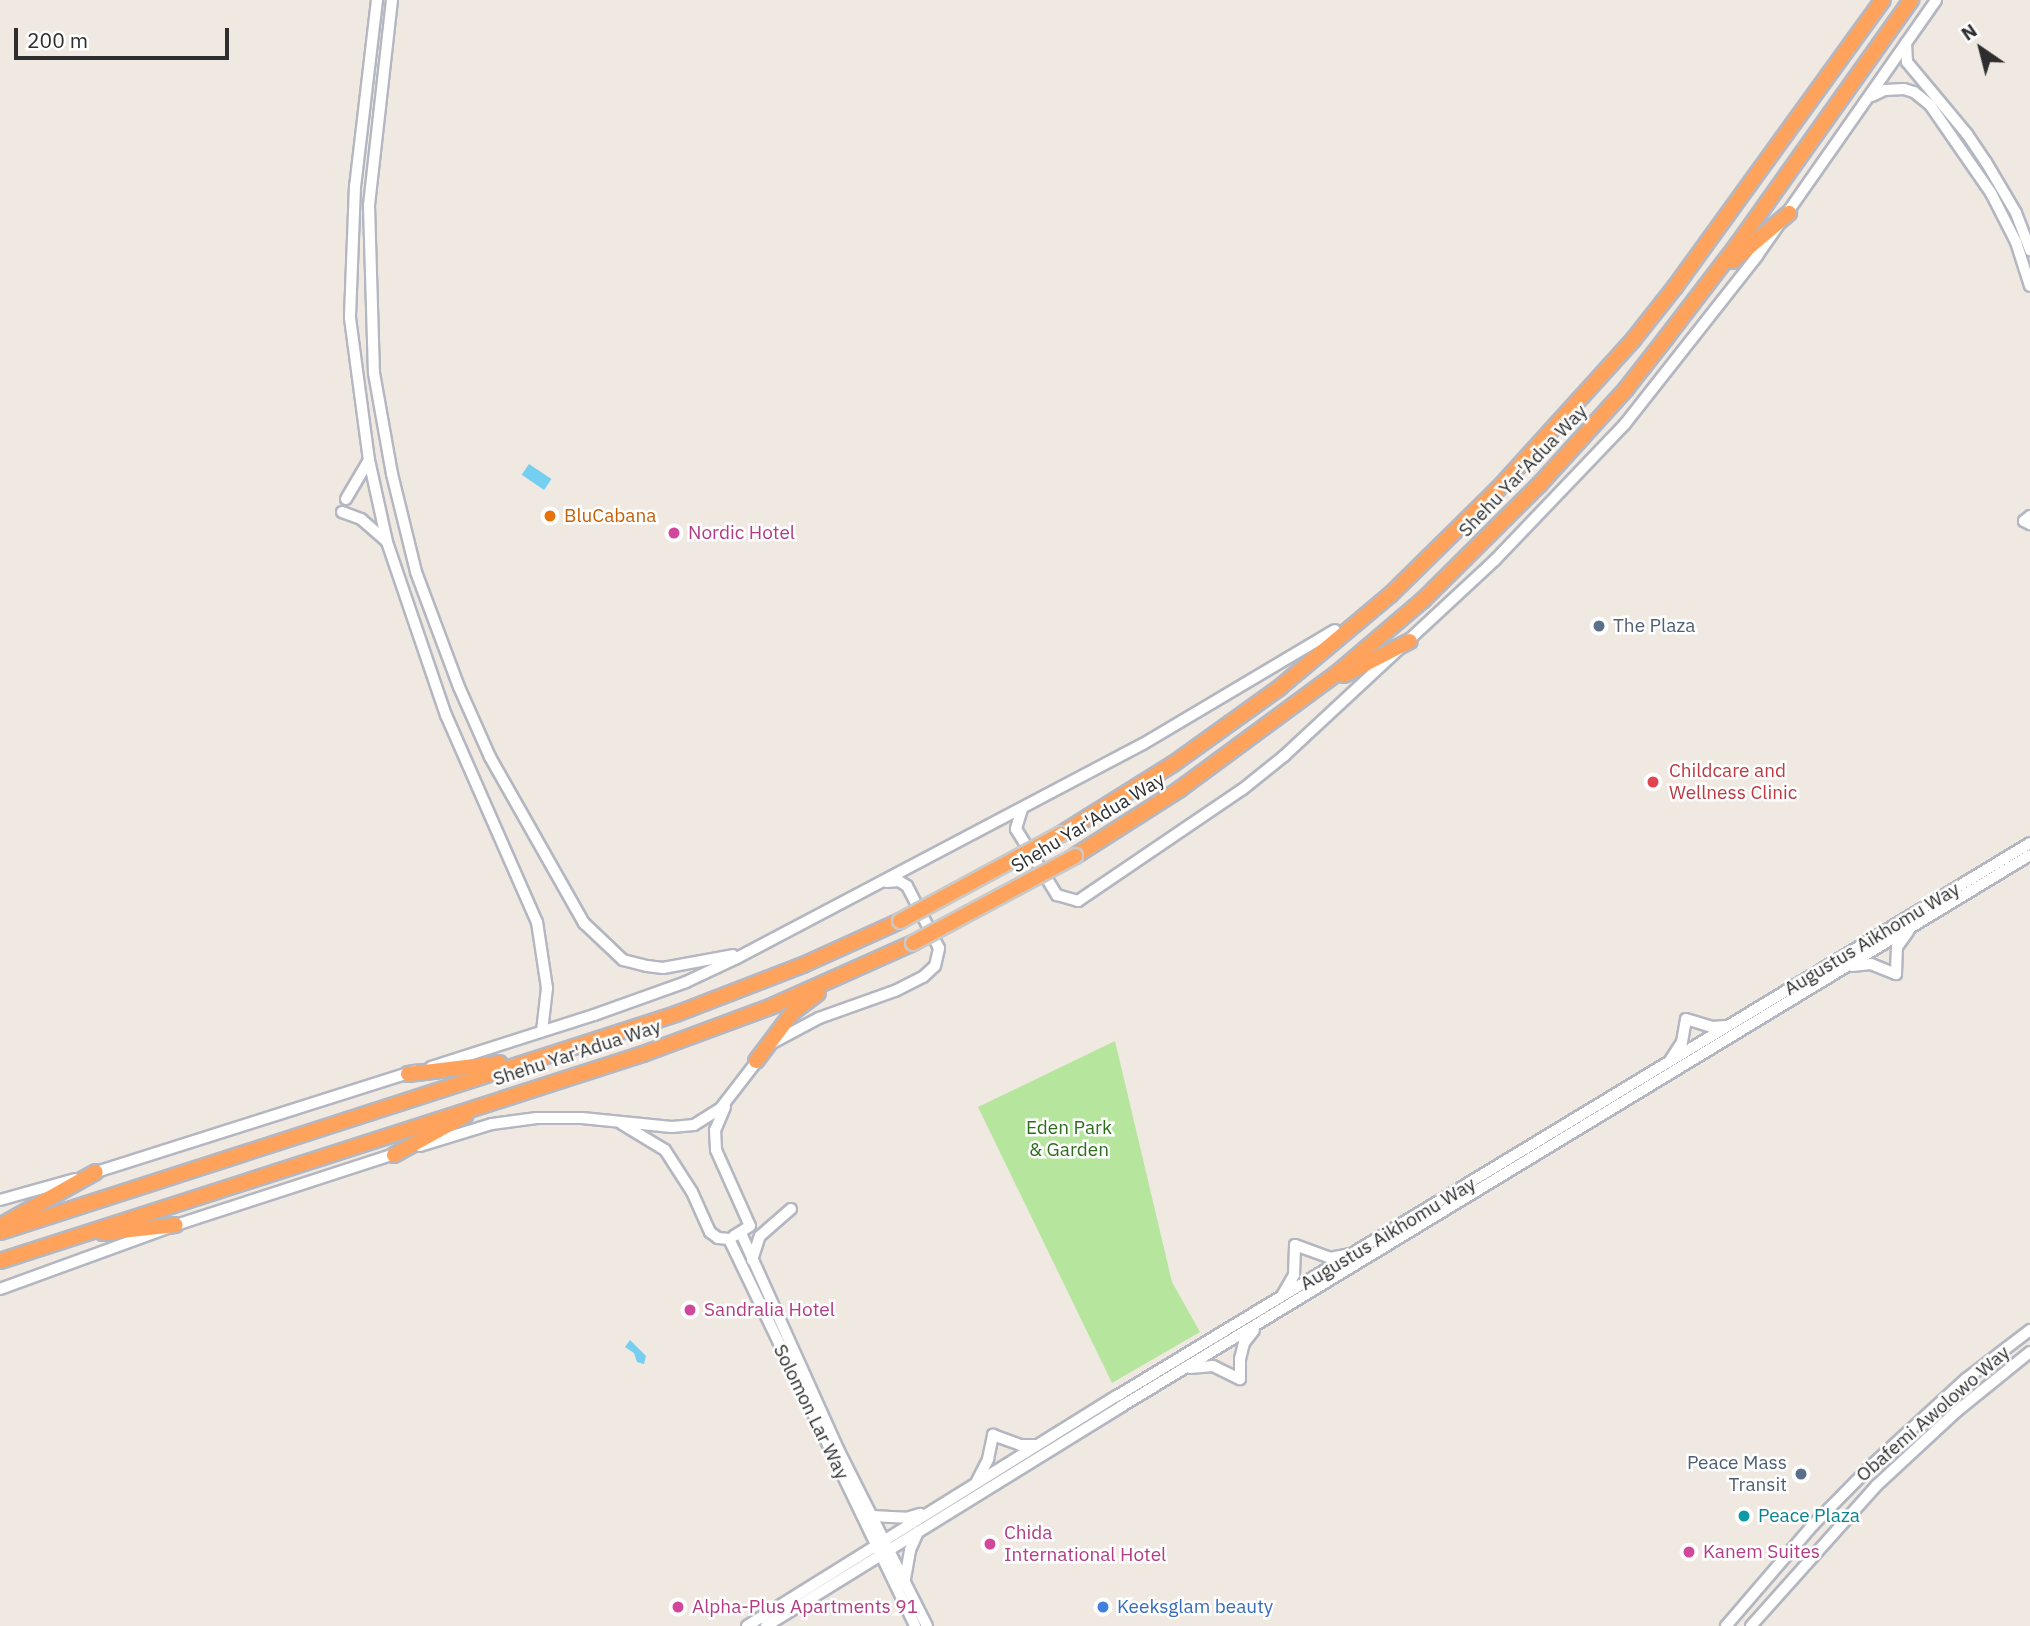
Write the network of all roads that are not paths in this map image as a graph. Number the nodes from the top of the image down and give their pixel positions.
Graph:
1 (377, 0) edge
2 (392, 0) edge
3 (1883, 0) edge
4 (1911, 0) edge
5 (1936, 0) edge
6 (1907, 40) junction
7 (1869, 98) junction
8 (1789, 213) junction
9 (2030, 250) edge
10 (2030, 286) edge
11 (1702, 291) junction
12 (369, 460) junction
13 (346, 499) dead end
14 (342, 512) dead end
15 (2030, 516) edge
16 (2030, 524) edge
17 (387, 542) junction
18 (1391, 595) junction
19 (1335, 630) joint
20 (1410, 641) junction
21 (1310, 695) junction
22 (1022, 809) junction
23 (2030, 843) edge
24 (2030, 855) edge
25 (885, 882) junction
26 (1912, 927) junction
27 (750, 951) junction
28 (875, 960) junction
29 (687, 965) junction
30 (1842, 969) junction
31 (692, 979) junction
32 (1733, 1024) junction
33 (542, 1031) junction
34 (532, 1060) junction
35 (757, 1061) junction
36 (1667, 1063) junction
37 (408, 1074) junction
38 (521, 1091) junction
39 (732, 1094) junction
40 (619, 1121) junction
41 (394, 1155) junction
42 (96, 1172) junction
43 (0, 1200) edge
44 (791, 1209) dead end
45 (176, 1225) junction
46 (0, 1226) edge
47 (0, 1232) edge
48 (745, 1234) junction
49 (730, 1243) junction
50 (30, 1251) junction
51 (1360, 1251) junction
52 (0, 1261) edge
53 (752, 1262) junction
54 (0, 1289) edge
55 (1279, 1299) junction
56 (1260, 1322) junction
57 (2030, 1330) edge
58 (2030, 1352) edge
59 (1182, 1370) junction
60 (1038, 1445) junction
61 (976, 1483) junction
62 (936, 1508) junction
63 (868, 1518) junction
64 (918, 1532) junction
65 (883, 1548) junction
66 (859, 1556) junction
67 (858, 1569) junction
68 (899, 1582) junction
69 (747, 1626) edge
70 (766, 1626) edge
71 (915, 1626) edge
72 (927, 1626) edge
73 (1726, 1626) edge
74 (1751, 1626) edge

1 - 12 street
2 - 29 street
3 - 18 highway, Shehu Yar'Adua Way
4 - 11 highway, Shehu Yar'Adua Way
5 - 6 street
6 - 7 street
6 - 9 street
7 - 8 street
7 - 10 street
8 - 11 highway
8 - 20 street
11 - 21 highway, Shehu Yar'Adua Way
12 - 13 street
12 - 17 street
14 - 17 street
15 - 16 street
17 - 33 street
18 - 19 highway
18 - 34 highway, Shehu Yar'Adua Way, bridge
19 - 22 street
20 - 21 highway
20 - 22 street
21 - 28 highway, Shehu Yar'Adua Way, bridge
22 - 25 street
23 - 32 street, Augustus Aikhomu Way
24 - 26 street, Augustus Aikhomu Way
25 - 27 street
25 - 35 street
26 - 30 street, Augustus Aikhomu Way
26 - 30 street
27 - 29 street
27 - 31 street
28 - 35 highway
28 - 38 highway, Shehu Yar'Adua Way
29 - 31 street
30 - 56 street, Augustus Aikhomu Way
31 - 33 street
32 - 36 street, Augustus Aikhomu Way
32 - 36 street
33 - 37 street
34 - 37 highway
34 - 47 highway, Shehu Yar'Adua Way
35 - 39 street
36 - 51 street, Augustus Aikhomu Way
37 - 42 street
38 - 41 highway
38 - 50 highway, Shehu Yar'Adua Way
39 - 40 street
39 - 48 street, Solomon Lar Way
40 - 41 street
40 - 49 street, Solomon Lar Way
41 - 45 street
42 - 43 street
42 - 46 highway
44 - 53 street
45 - 50 highway
45 - 54 street
48 - 49 street
48 - 53 street, Solomon Lar Way
49 - 63 street, Solomon Lar Way
50 - 52 highway, Shehu Yar'Adua Way
51 - 55 street, Augustus Aikhomu Way
51 - 55 street
53 - 63 street, Solomon Lar Way
55 - 60 street, Augustus Aikhomu Way
56 - 59 street, Augustus Aikhomu Way
56 - 59 street
57 - 73 street, Obafemi Awolowo Way
58 - 74 street, Obafemi Awolowo Way
59 - 64 street, Augustus Aikhomu Way
60 - 61 street, Augustus Aikhomu Way
60 - 61 street
61 - 62 street, Augustus Aikhomu Way
62 - 63 street
62 - 65 street, Augustus Aikhomu Way
63 - 65 street, Solomon Lar Way
63 - 66 street
64 - 65 street, Augustus Aikhomu Way
64 - 68 street
65 - 66 street, Augustus Aikhomu Way
65 - 67 street, Augustus Aikhomu Way
65 - 68 street, Solomon Lar Way
66 - 69 street, Augustus Aikhomu Way
67 - 68 street
67 - 70 street, Augustus Aikhomu Way
68 - 71 street, Solomon Lar Way
68 - 72 street, Solomon Lar Way

